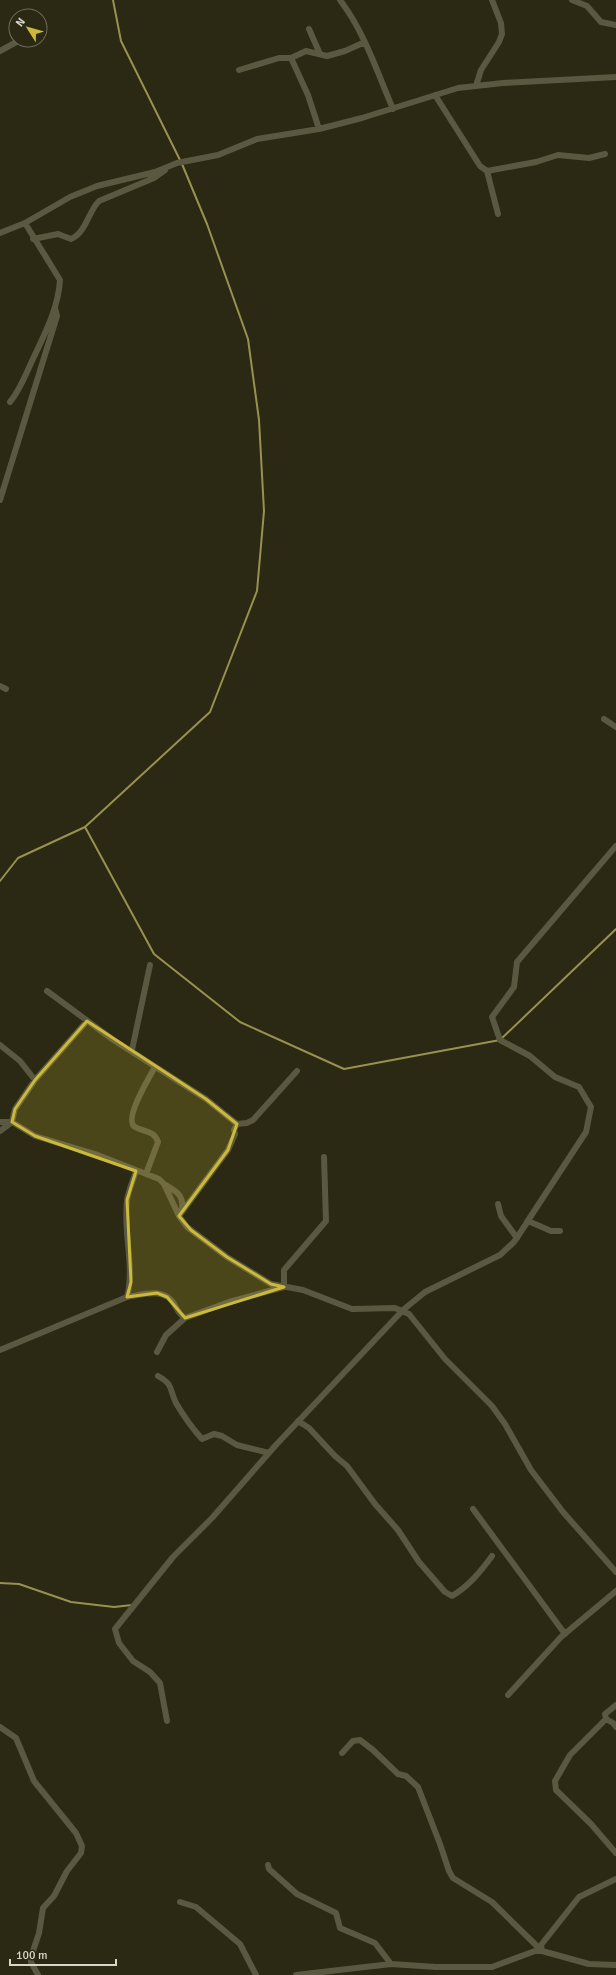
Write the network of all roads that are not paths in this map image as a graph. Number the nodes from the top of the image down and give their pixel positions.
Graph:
1 (340, 0) edge
2 (492, 0) edge
3 (572, 0) edge
4 (616, 25) edge
5 (309, 30) dead end
6 (365, 42) junction
7 (320, 54) junction
8 (291, 58) junction
9 (239, 70) dead end
10 (616, 77) edge
11 (476, 86) junction
12 (435, 95) junction
13 (394, 109) junction
14 (319, 129) junction
15 (605, 154) dead end
16 (170, 167) junction
17 (487, 171) junction
18 (498, 214) dead end
19 (25, 223) junction
20 (0, 234) edge
21 (33, 239) junction
22 (55, 308) junction
23 (10, 402) dead end
24 (0, 500) edge
25 (604, 719) dead end
26 (616, 727) edge
27 (616, 846) edge
28 (150, 965) dead end
29 (47, 991) dead end
30 (87, 1020) junction
31 (0, 1045) edge
32 (132, 1050) junction
33 (155, 1067) junction
34 (297, 1071) dead end
35 (35, 1080) junction
36 (0, 1122) edge
37 (12, 1122) junction
38 (237, 1124) junction
39 (0, 1130) edge
40 (324, 1157) dead end
41 (136, 1171) junction
42 (146, 1174) junction
43 (164, 1184) junction
44 (498, 1204) dead end
45 (180, 1213) junction
46 (527, 1222) junction
47 (560, 1231) dead end
48 (517, 1238) junction
49 (284, 1287) junction
50 (127, 1297) junction
51 (403, 1310) junction
52 (185, 1318) junction
53 (0, 1350) edge
54 (157, 1352) dead end
55 (158, 1376) dead end
56 (298, 1421) junction
57 (268, 1453) junction
58 (473, 1509) dead end
59 (492, 1556) dead end
60 (616, 1572) edge
61 (616, 1591) edge
62 (565, 1634) junction
63 (508, 1695) dead end
64 (616, 1705) edge
65 (606, 1719) junction
66 (167, 1721) dead end
67 (0, 1727) edge
68 (616, 1727) edge
69 (342, 1753) dead end
70 (616, 1853) edge
71 (268, 1865) dead end
72 (616, 1879) edge
73 (180, 1902) dead end
74 (542, 1951) junction
75 (391, 1964) junction
76 (616, 1965) edge
77 (477, 1967) junction
78 (308, 1974) edge
79 (38, 1975) edge
80 (256, 1975) edge
81 (296, 1975) edge
82 (477, 1975) edge

1 - 6 street
2 - 11 street
3 - 4 street
5 - 7 street
6 - 7 street
6 - 13 street
7 - 8 street
8 - 9 street
8 - 14 street
10 - 11 street
11 - 12 street
12 - 13 street
12 - 17 street
13 - 14 street
14 - 16 street
15 - 17 street
16 - 19 street
16 - 21 street
17 - 18 street
19 - 20 street
19 - 21 street
21 - 22 street
22 - 23 street
22 - 24 street
25 - 26 street
27 - 46 street
28 - 32 street
29 - 30 street
30 - 32 street
30 - 35 street
31 - 35 street
32 - 33 street
33 - 38 street
33 - 42 street
34 - 38 street
35 - 37 street
36 - 37 street
37 - 39 street
37 - 41 street
38 - 45 street
40 - 49 street
41 - 42 street
41 - 50 street
42 - 43 street
43 - 45 street
43 - 45 street
44 - 48 street
45 - 49 street
46 - 47 street
46 - 48 street
48 - 51 street
49 - 51 street
49 - 52 street
50 - 52 street
50 - 53 street
51 - 56 street
51 - 60 street
52 - 54 street
55 - 57 street
56 - 57 street
56 - 59 street
57 - 66 street
58 - 62 street
61 - 62 street
62 - 63 street
64 - 65 street
65 - 68 street
65 - 70 street
67 - 79 street
69 - 74 street
71 - 75 street
72 - 74 street
73 - 80 street
74 - 76 street
74 - 77 street
75 - 77 street
75 - 78 street
77 - 82 street
78 - 81 street

